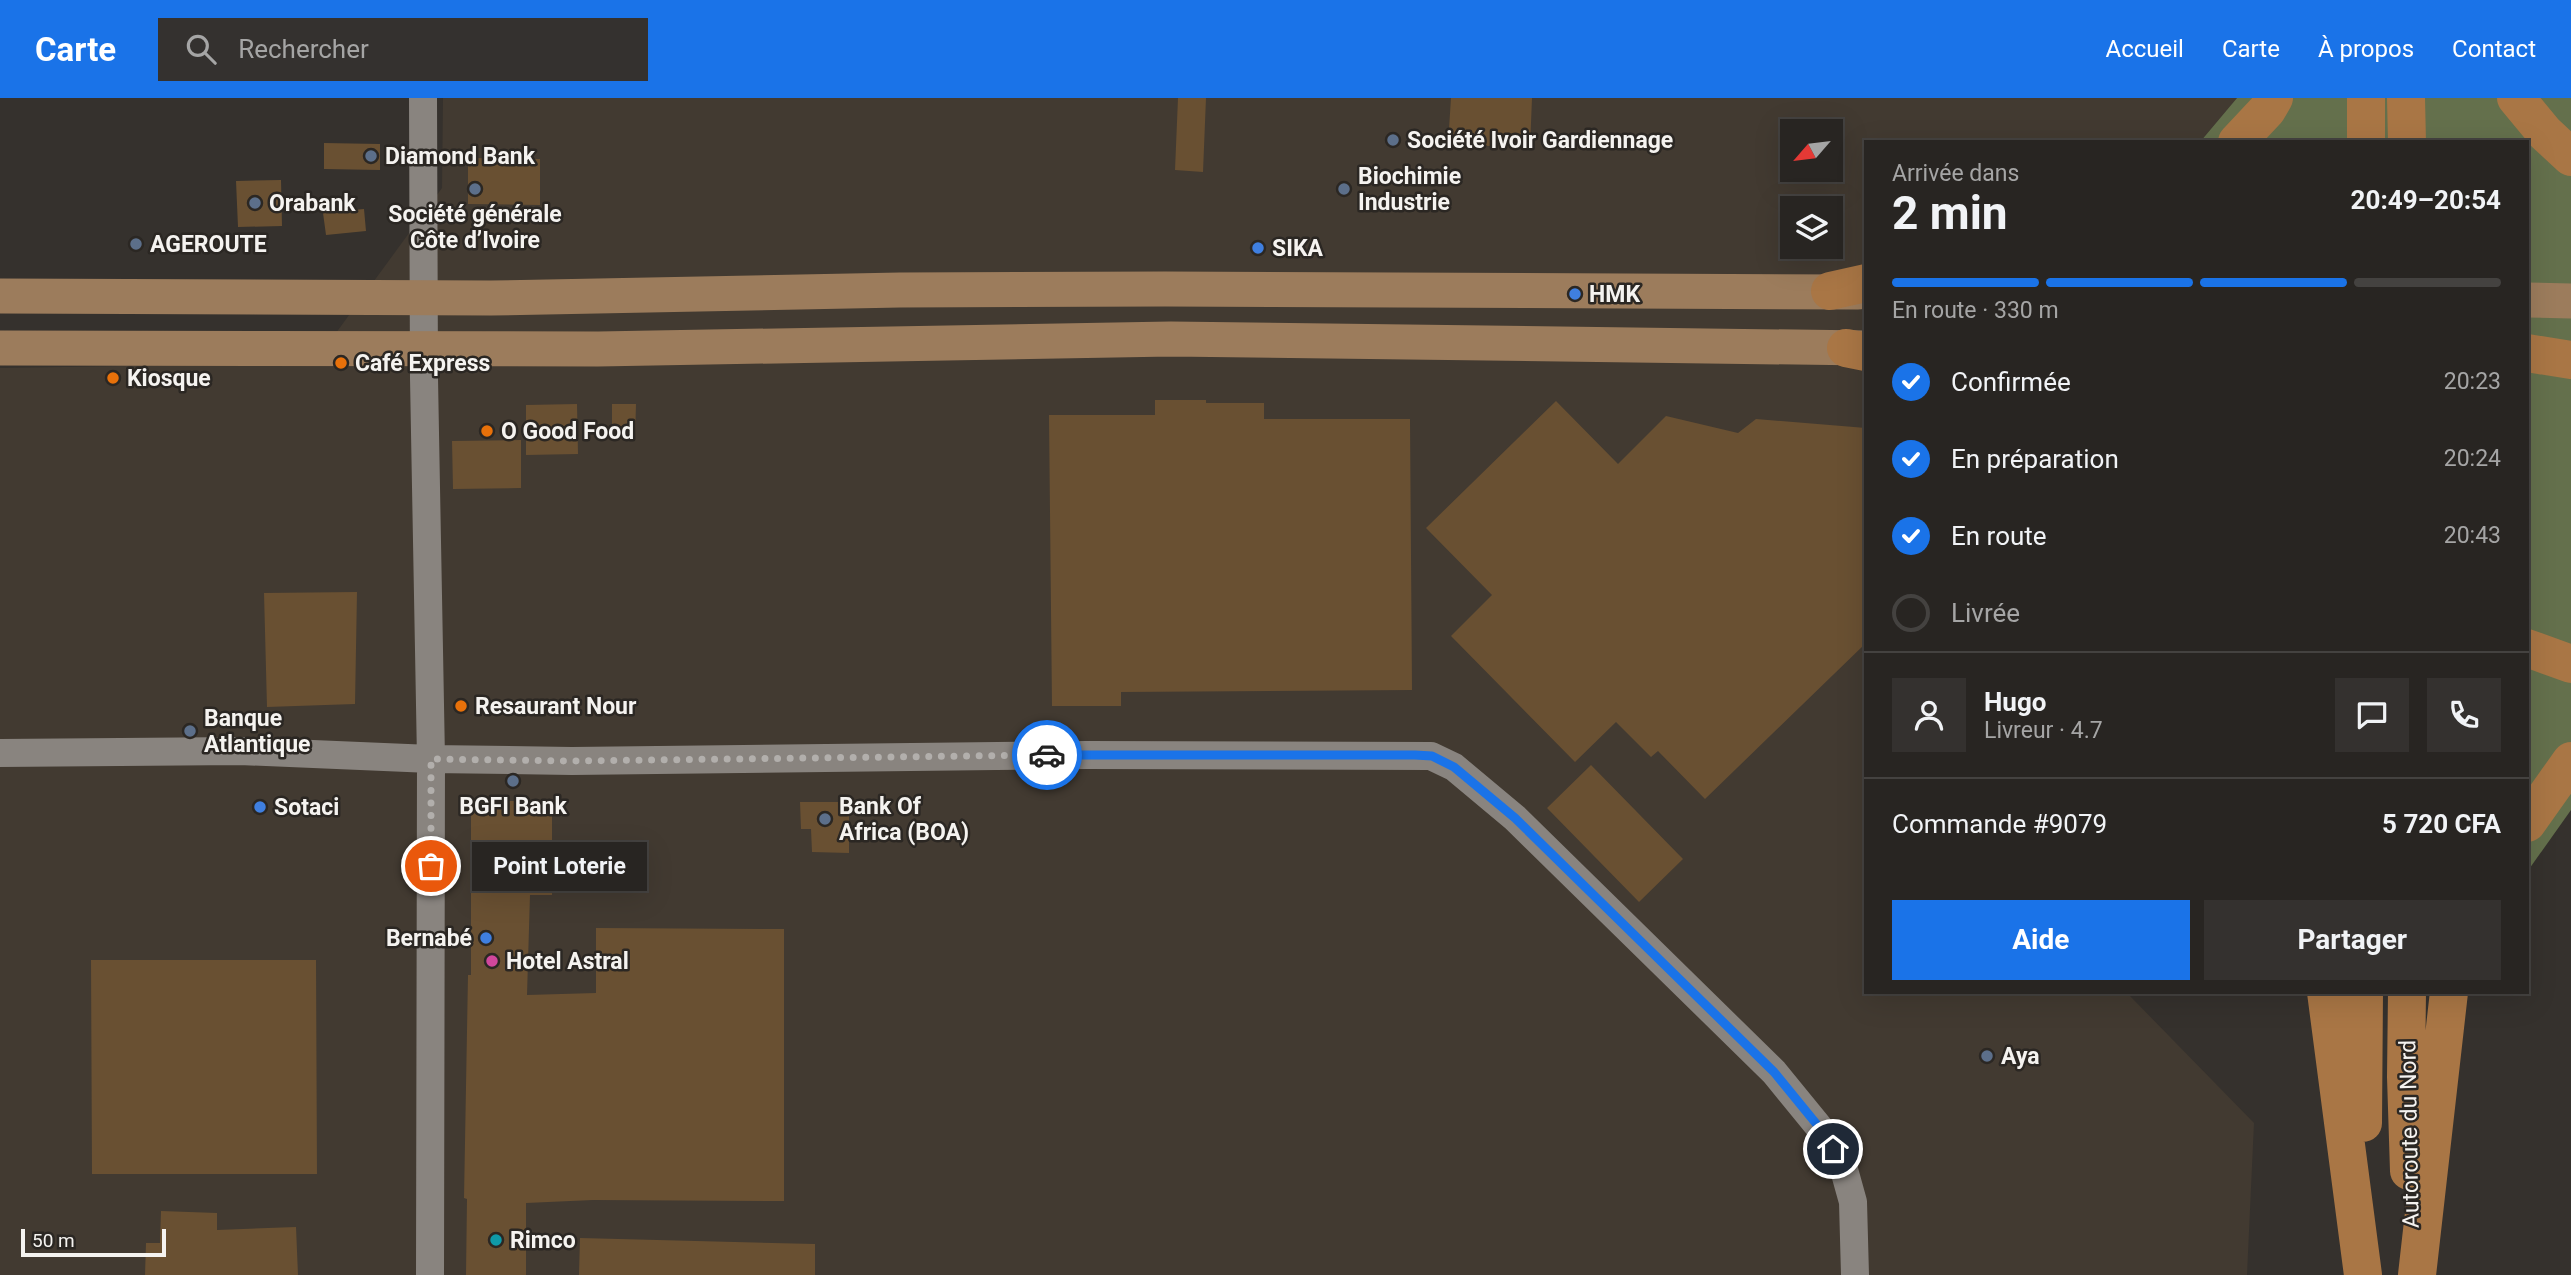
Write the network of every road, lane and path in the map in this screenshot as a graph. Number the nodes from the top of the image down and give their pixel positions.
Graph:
1 (423, 98) edge
2 (2274, 98) edge
3 (2366, 98) edge
4 (2406, 98) edge
5 (2516, 98) edge
6 (2239, 140) edge
7 (2366, 140) edge
8 (2406, 140) edge
9 (2571, 157) edge
10 (422, 251) junction
11 (1854, 289) edge
12 (0, 296) edge
13 (470, 298) junction
14 (423, 299) junction
15 (2529, 300) edge
16 (2571, 300) edge
17 (0, 348) edge
18 (1859, 349) edge
19 (424, 350) junction
20 (2571, 351) edge
21 (2529, 352) edge
22 (2529, 352) edge
23 (2571, 360) edge
24 (2529, 649) edge
25 (2571, 664) edge
26 (0, 753) edge
27 (431, 759) junction
28 (2571, 761) edge
29 (2529, 820) edge
30 (2326, 994) edge
31 (2364, 994) edge
32 (2407, 994) edge
33 (2449, 994) edge
34 (430, 1275) edge
35 (1854, 1275) edge
36 (2363, 1275) edge
37 (2415, 1275) edge

1 - 10 street
2 - 6 highway
3 - 7 highway
4 - 8 highway
5 - 9 highway
10 - 13 street
10 - 14 street
11 - 13 main road
12 - 14 main road
13 - 14 main road
14 - 19 street
15 - 16 main road
17 - 19 main road
18 - 19 main road
19 - 27 street
20 - 21 main road
22 - 23 highway
24 - 25 highway
26 - 27 street
27 - 34 street
27 - 35 street
28 - 29 highway
30 - 36 highway
31 - 36 highway, Autoroute du Nord
32 - 37 highway, Autoroute du Nord
33 - 37 highway

